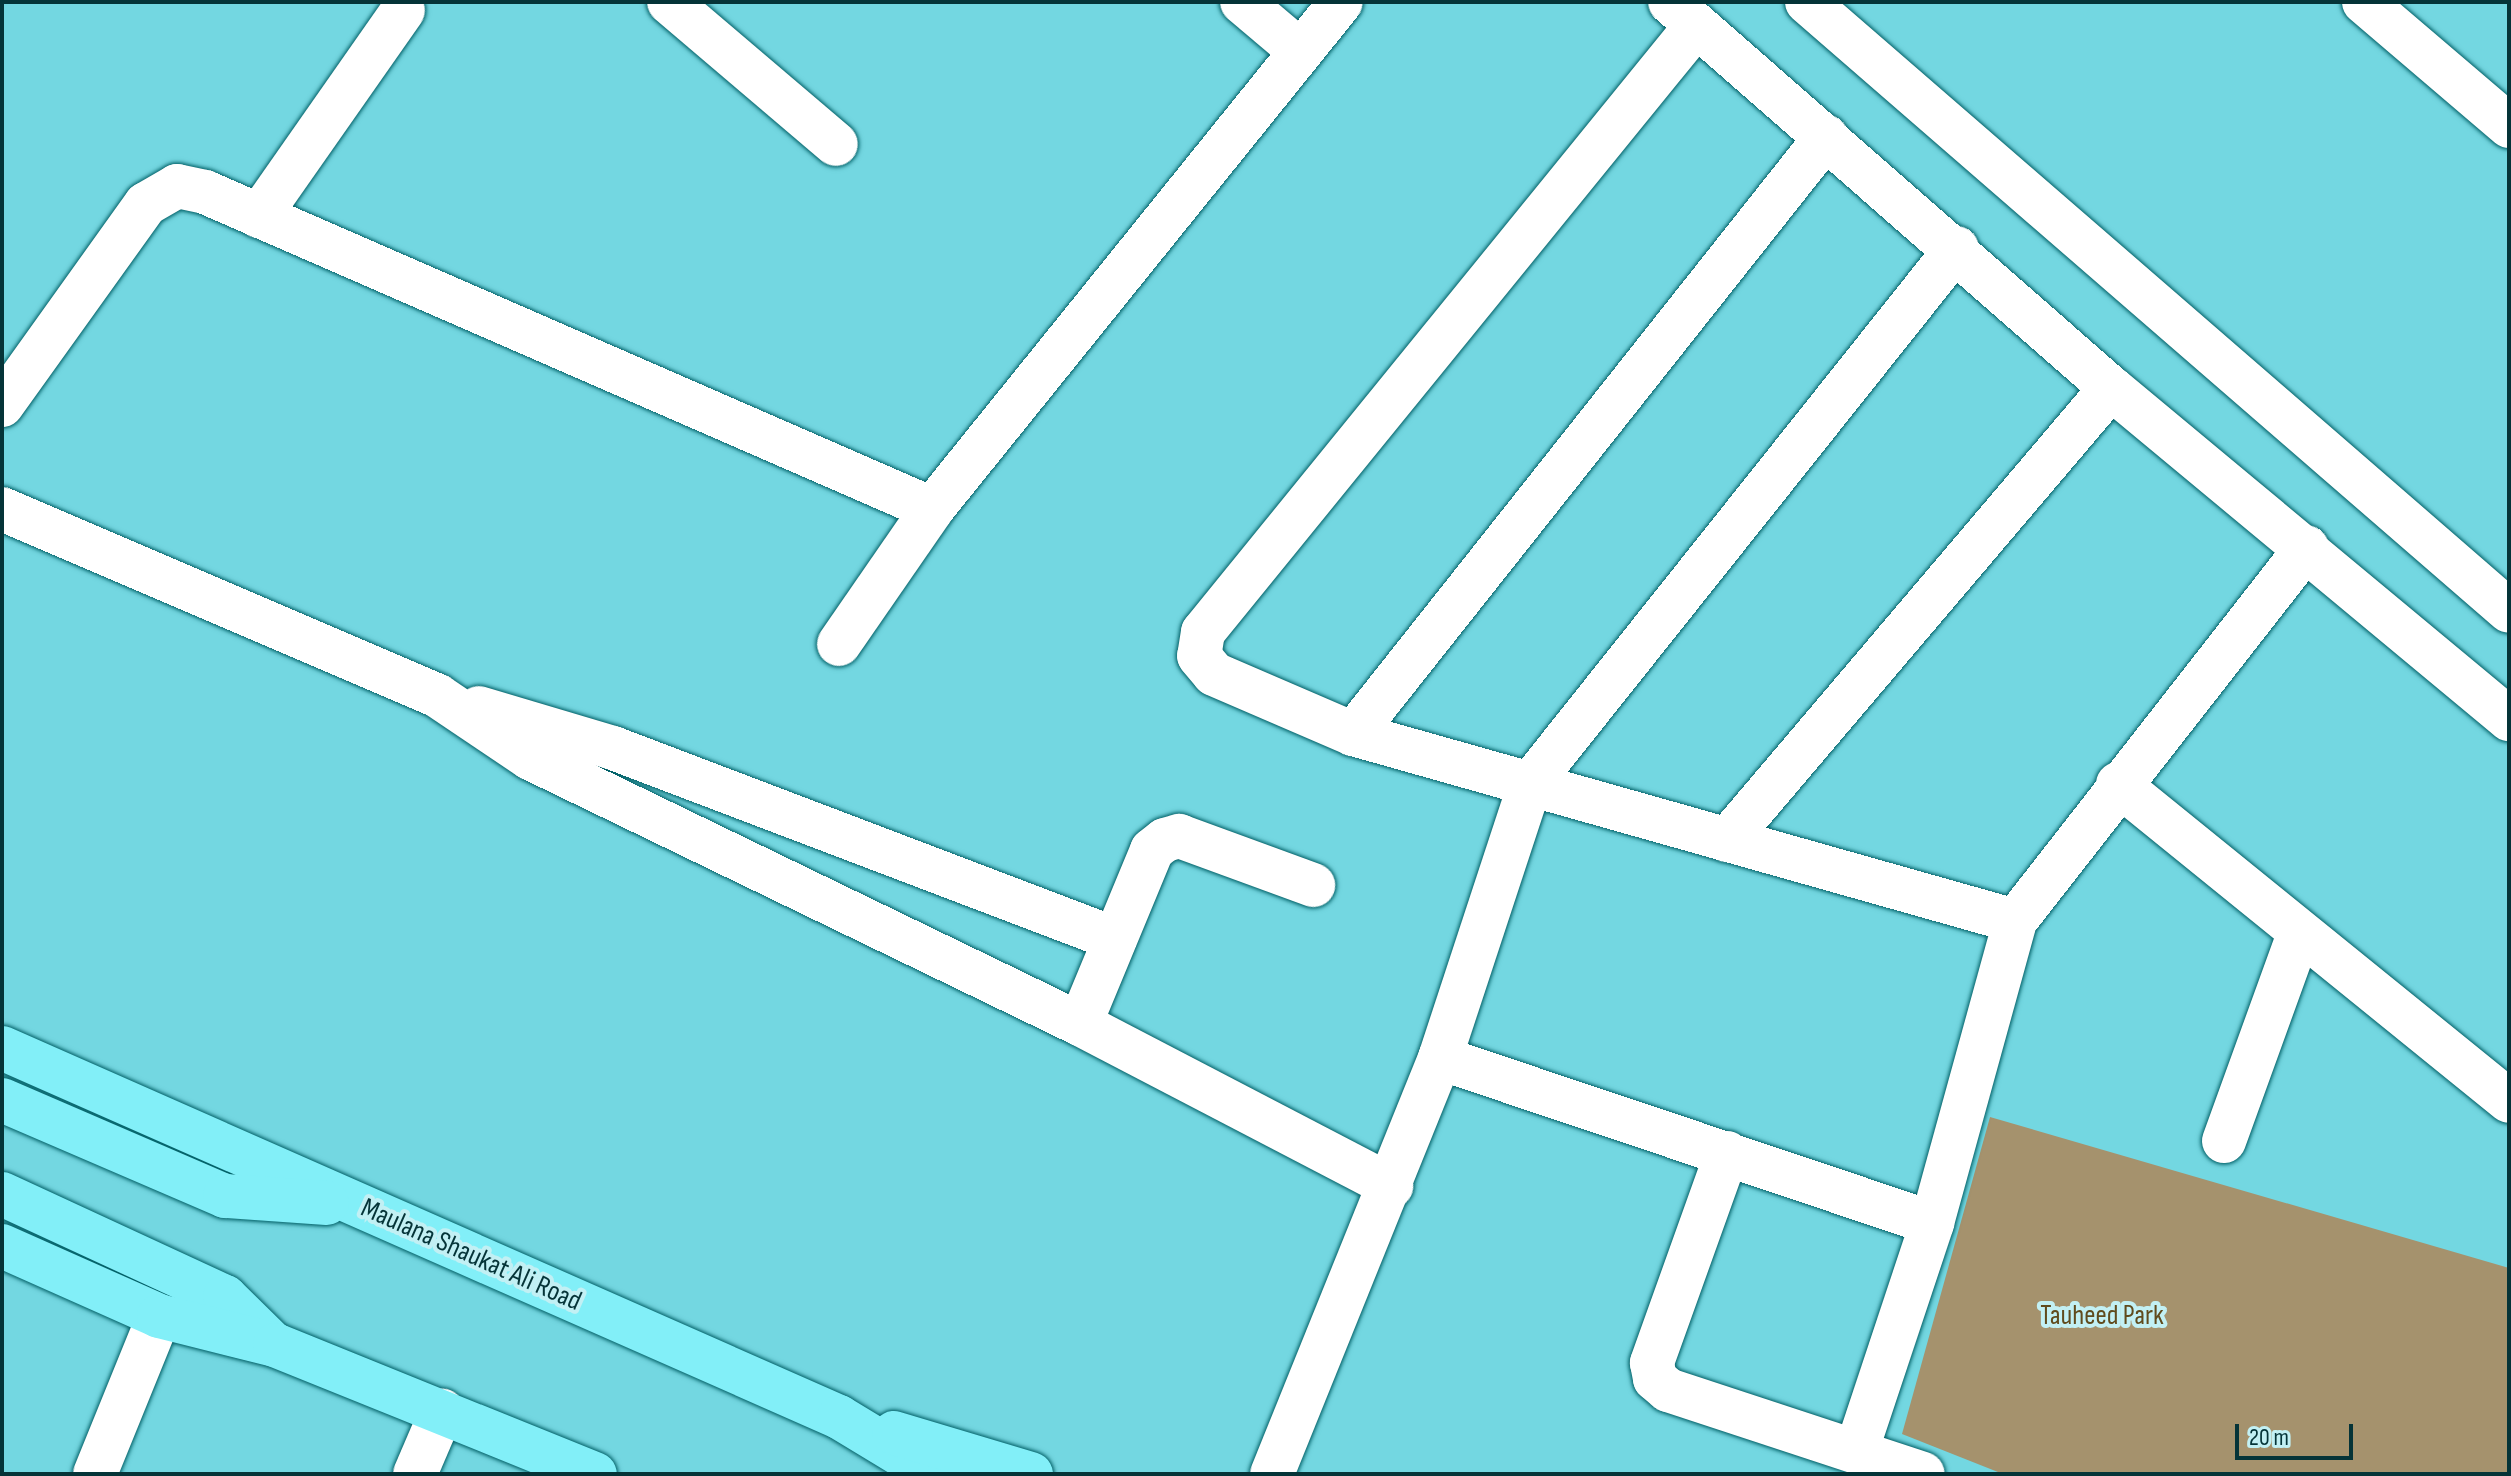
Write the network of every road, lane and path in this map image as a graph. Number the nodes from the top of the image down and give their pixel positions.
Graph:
1 (669, 2) edge
2 (1242, 2) edge
3 (1341, 2) edge
4 (1807, 2) edge
5 (2364, 2) edge
6 (403, 10) dead end
7 (1683, 14) edge
8 (1300, 51) junction
9 (2509, 126) edge
10 (1826, 137) junction
11 (836, 144) dead end
12 (259, 216) junction
13 (1957, 248) junction
14 (2111, 388) junction
15 (2, 405) edge
16 (2, 509) edge
17 (932, 509) junction
18 (2307, 547) junction
19 (2509, 611) edge
20 (839, 644) dead end
21 (438, 696) junction
22 (2509, 719) edge
23 (1353, 734) junction
24 (1530, 784) junction
25 (2118, 784) junction
26 (1727, 840) junction
27 (1313, 885) dead end
28 (2015, 921) junction
29 (2299, 934) junction
30 (1115, 939) junction
31 (1080, 1024) junction
32 (2, 1048) edge
33 (1440, 1058) junction
34 (2, 1100) edge
35 (2509, 1101) edge
36 (2224, 1141) dead end
37 (1727, 1153) junction
38 (1391, 1186) junction
39 (2, 1194) edge
40 (356, 1205) junction
41 (1932, 1223) junction
42 (2, 1246) edge
43 (159, 1316) junction
44 (275, 1345) junction
45 (442, 1411) junction
46 (839, 1417) junction
47 (1857, 1449) junction
48 (95, 1474) edge
49 (415, 1474) edge
50 (595, 1474) edge
51 (933, 1474) edge
52 (1031, 1474) edge
53 (1272, 1474) edge
54 (1923, 1474) edge

1 - 11 street
2 - 8 street
3 - 8 street
4 - 19 street
5 - 9 street
6 - 12 street
7 - 10 street
7 - 23 street
8 - 17 street
10 - 13 street
10 - 23 street
12 - 15 street
12 - 17 street
13 - 14 street
13 - 24 street
14 - 18 street
14 - 26 street
16 - 21 street
17 - 20 street
18 - 22 street
18 - 25 street
21 - 30 street
21 - 31 street
23 - 24 street
24 - 26 street
24 - 33 street
25 - 28 street
25 - 29 street
26 - 28 street
27 - 30 street
28 - 41 street
29 - 35 street
29 - 36 street
30 - 31 street
31 - 38 street
32 - 40 main road, Maulana Shaukat Ali Road
33 - 37 street
33 - 38 street
34 - 40 main road
37 - 41 street
37 - 47 street
38 - 53 street
39 - 44 main road
40 - 46 main road, Maulana Shaukat Ali Road
41 - 47 street
42 - 43 main road
43 - 44 main road
43 - 48 street
44 - 45 main road
45 - 49 street
45 - 50 main road
46 - 51 main road, Maulana Shaukat Ali Road
46 - 52 main road
47 - 54 street

